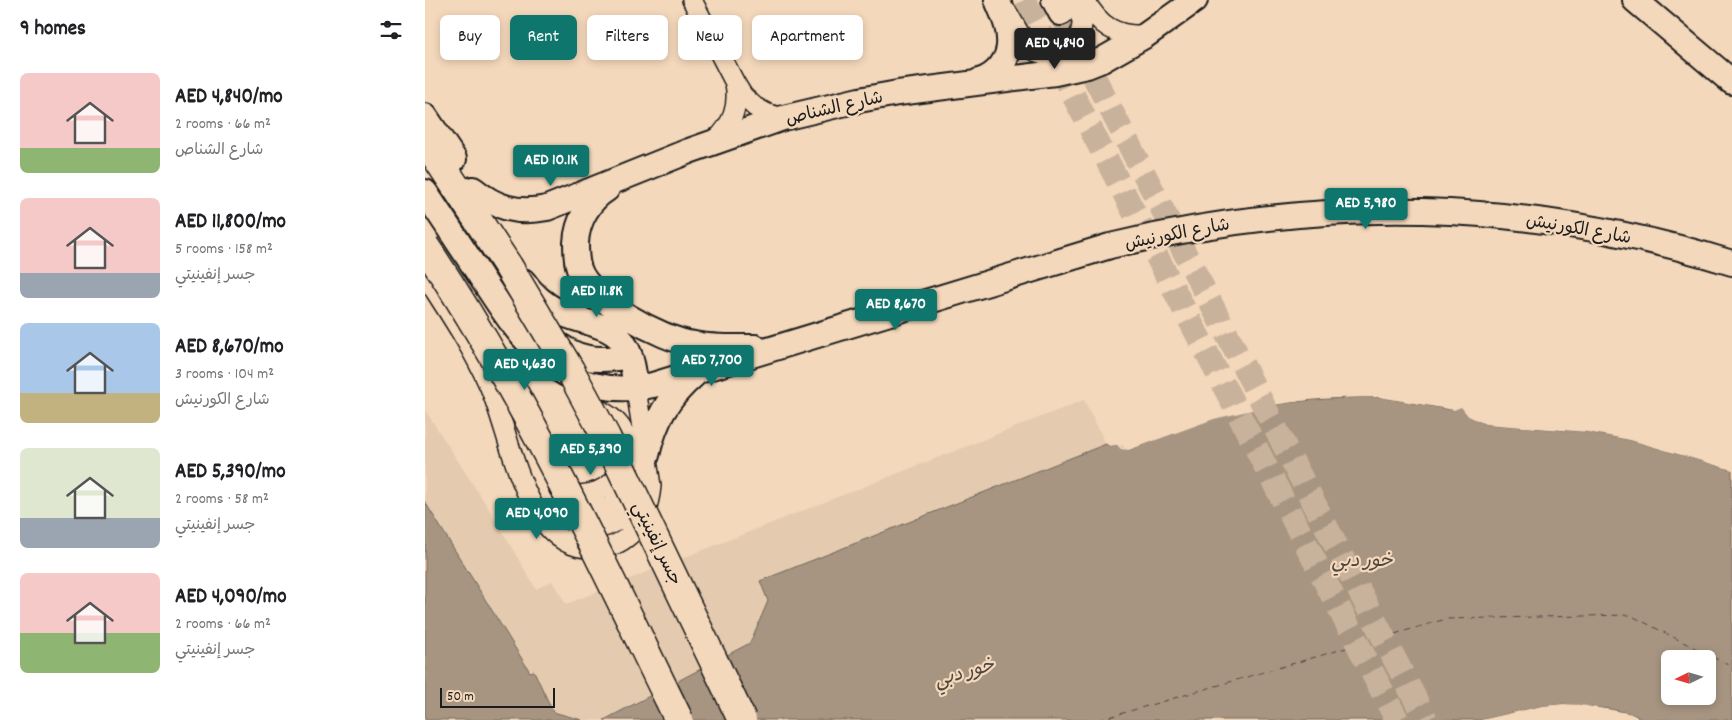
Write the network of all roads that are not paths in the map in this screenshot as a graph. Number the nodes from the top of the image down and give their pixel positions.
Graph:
1 (692, 0) edge
2 (999, 0) edge
3 (1085, 0) edge
4 (1195, 0) edge
5 (1635, 0) edge
6 (1063, 4) edge
7 (1146, 35) junction
8 (1732, 82) edge
9 (735, 83) junction
10 (972, 83) junction
11 (425, 116) edge
12 (783, 118) junction
13 (425, 140) edge
14 (716, 140) junction
15 (624, 178) junction
16 (473, 189) junction
17 (425, 192) edge
18 (453, 233) junction
19 (425, 246) edge
20 (425, 251) edge
21 (1726, 260) edge
22 (425, 274) edge
23 (778, 347) junction
24 (630, 356) junction
25 (549, 363) junction
26 (697, 372) junction
27 (636, 389) junction
28 (637, 457) junction
29 (679, 720) edge
30 (742, 720) edge

1 - 9 street
2 - 6 street
2 - 10 main road
3 - 7 street
4 - 7 main road, شارع الشناص
5 - 8 main road
7 - 10 main road, شارع الشناص
9 - 12 street
9 - 14 street
10 - 12 main road, شارع الشناص
11 - 16 main road
12 - 14 main road, شارع الشناص
13 - 30 highway, جسر إنفينيتي, bridge
14 - 15 main road, شارع الشناص
15 - 16 main road, شارع الشناص
15 - 23 main road
16 - 24 main road
17 - 18 main road, شارع الكورنيش
18 - 24 main road
18 - 25 main road, شارع الكورنيش
19 - 29 highway, bridge
20 - 28 street
21 - 23 main road, شارع الكورنيش
22 - 28 street
23 - 26 main road, شارع الكورنيش
24 - 27 main road
25 - 27 main road, شارع الكورنيش
25 - 28 street
26 - 27 main road, شارع الكورنيش
26 - 28 main road
27 - 28 street

